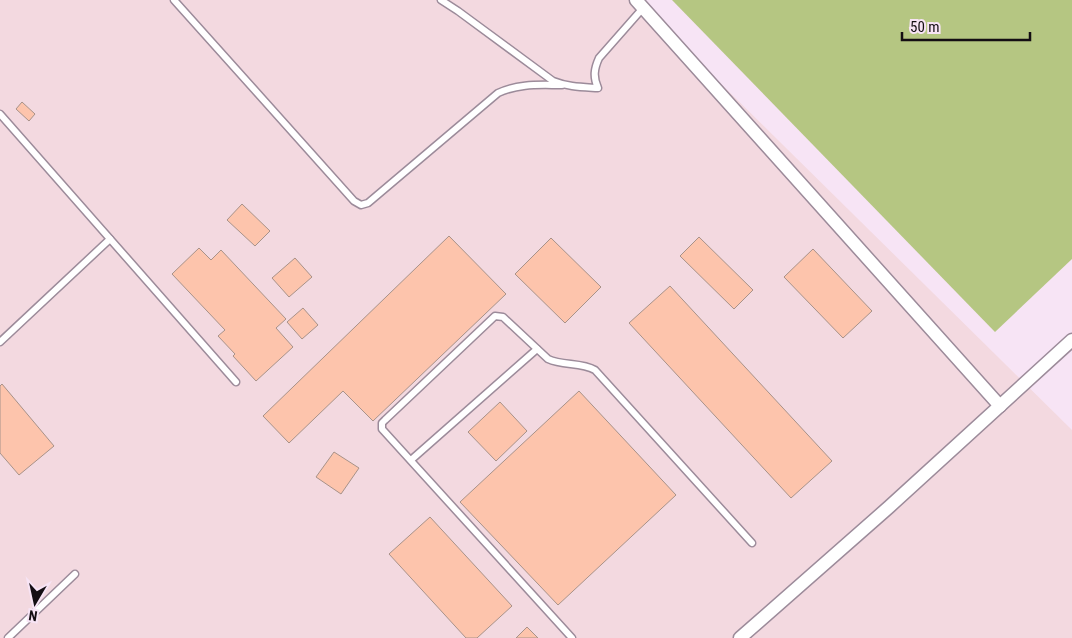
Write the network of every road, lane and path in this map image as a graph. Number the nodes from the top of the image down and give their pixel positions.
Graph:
1 (174, 0) edge
2 (441, 0) edge
3 (639, 4) edge
4 (562, 85) junction
5 (0, 114) edge
6 (110, 238) junction
7 (1072, 340) edge
8 (0, 342) edge
9 (537, 349) junction
10 (236, 382) dead end
11 (1000, 406) junction
12 (410, 460) junction
13 (752, 543) dead end
14 (75, 574) dead end
15 (8, 638) edge
16 (572, 638) edge
17 (740, 638) edge

1 - 4 lane
2 - 4 lane
3 - 4 lane
3 - 11 street
5 - 6 lane
6 - 8 lane
6 - 10 lane
7 - 11 street
9 - 12 lane
9 - 12 lane
9 - 13 lane
11 - 17 street
12 - 16 lane
14 - 15 lane

